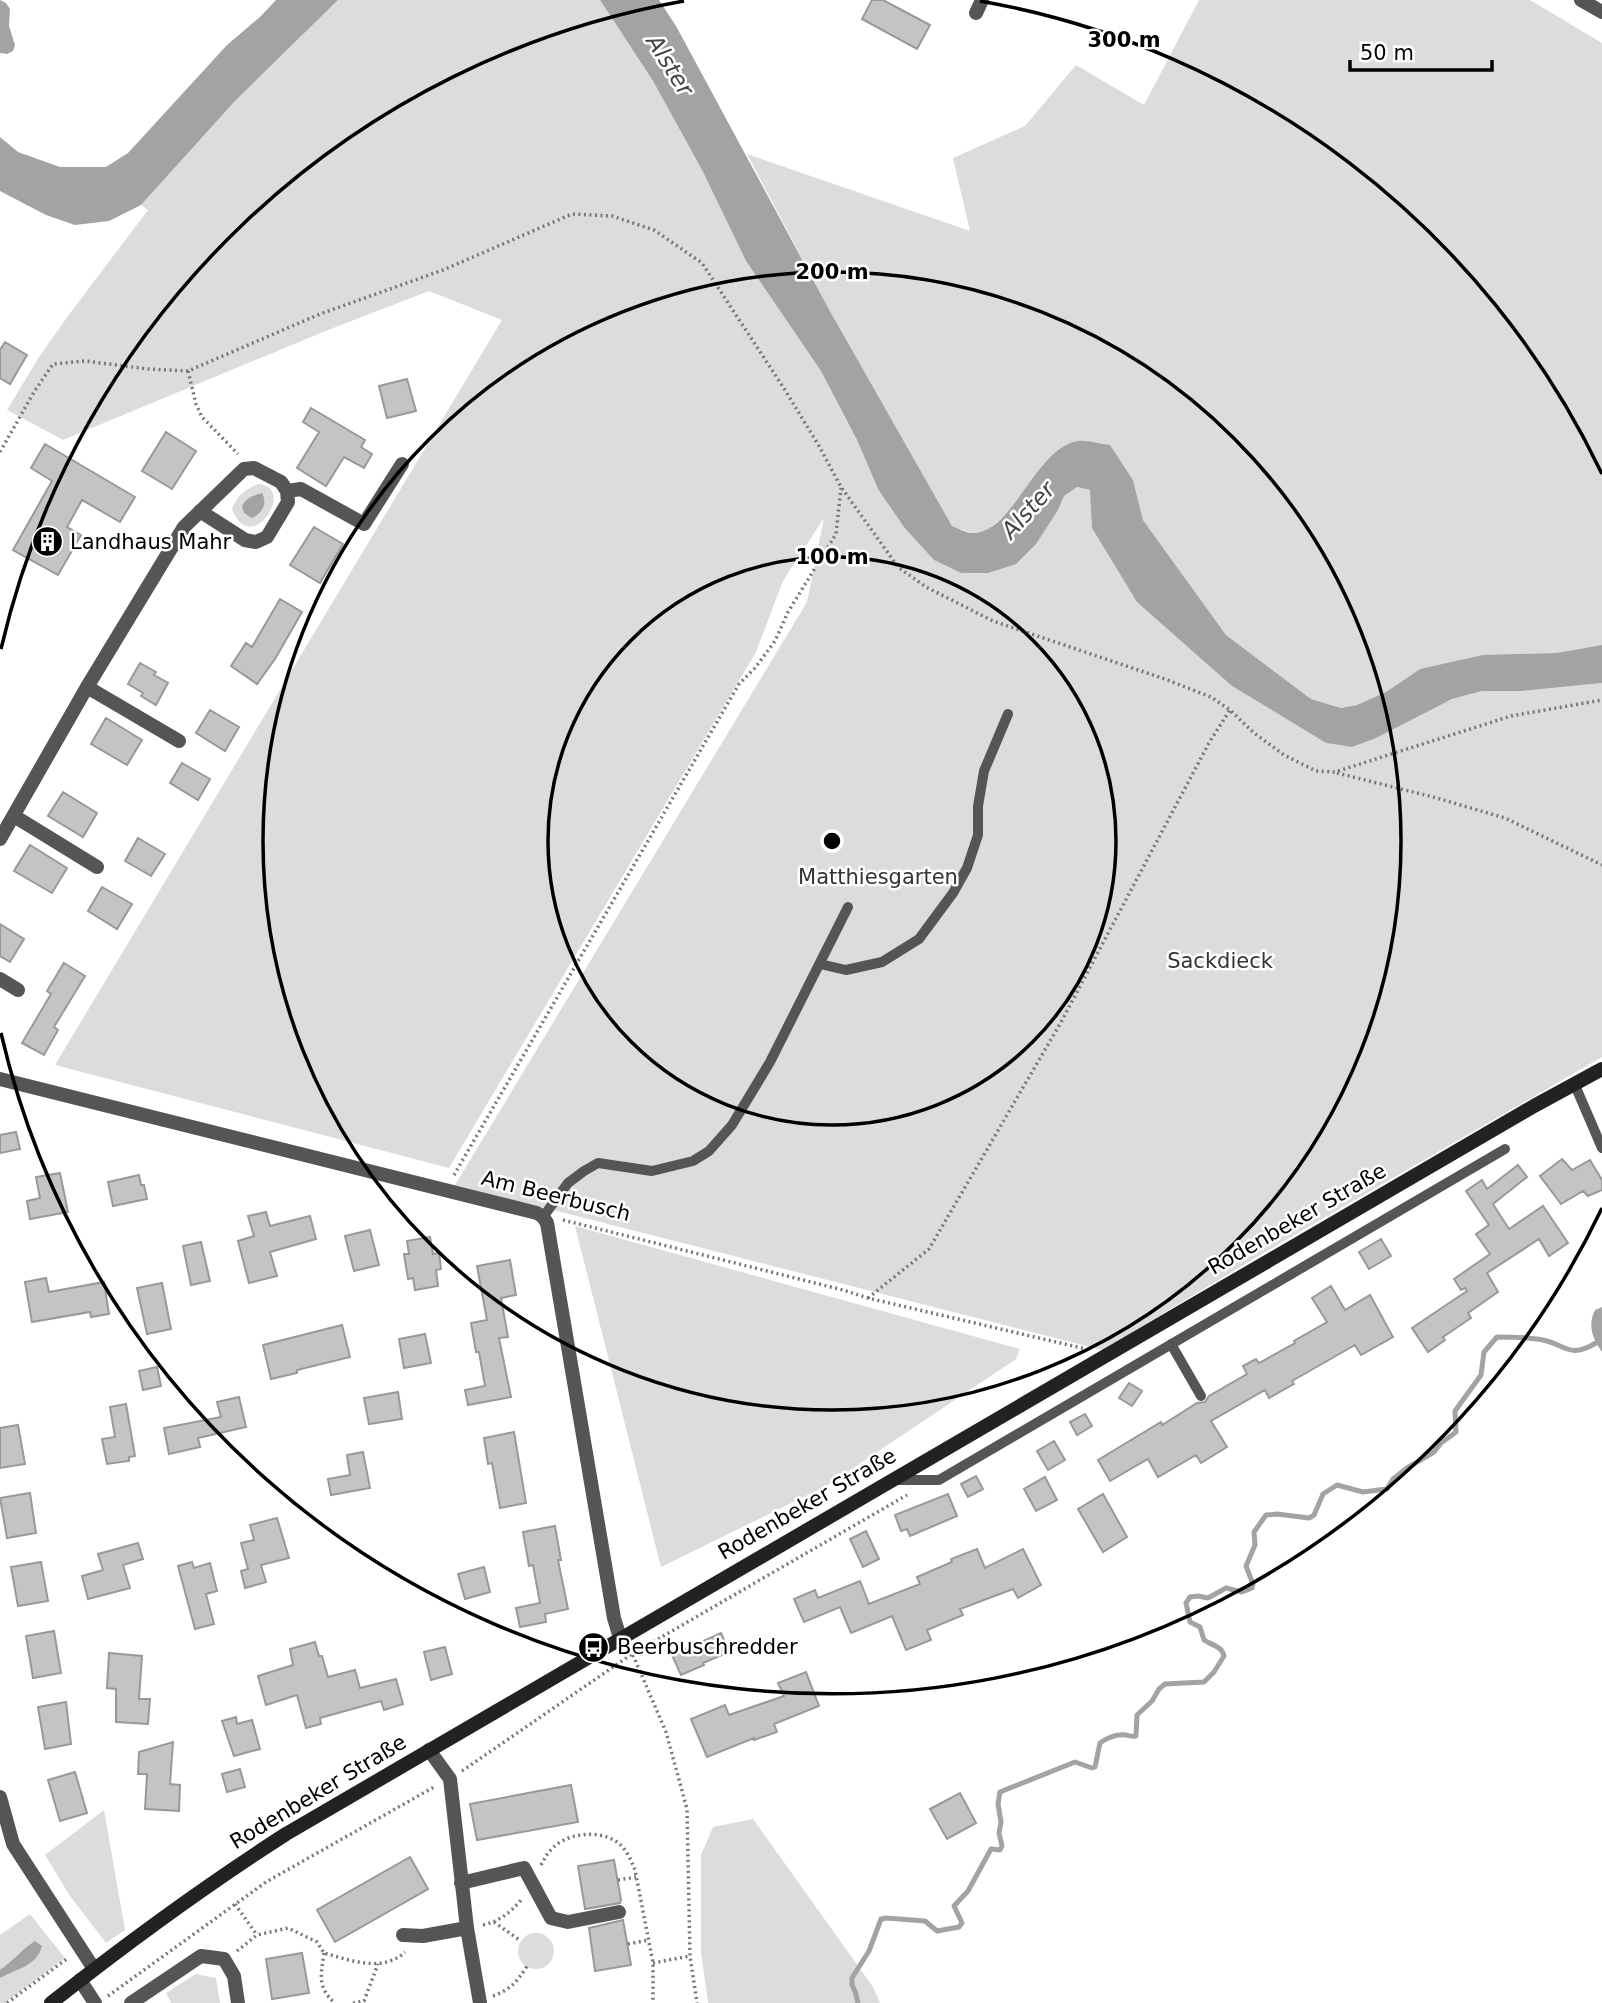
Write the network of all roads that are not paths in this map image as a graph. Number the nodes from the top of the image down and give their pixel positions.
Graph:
1 (1581, 0) edge
2 (1602, 12) edge
3 (401, 464) dead end
4 (287, 491) junction
5 (200, 511) junction
6 (87, 687) junction
7 (1008, 714) dead end
8 (179, 741) dead end
9 (14, 816) junction
10 (0, 839) edge
11 (97, 867) dead end
12 (848, 906) dead end
13 (820, 964) junction
14 (0, 979) edge
15 (18, 990) dead end
16 (1602, 1069) edge
17 (0, 1079) edge
18 (1574, 1083) junction
19 (1602, 1148) edge
20 (1505, 1149) dead end
21 (543, 1217) junction
22 (1171, 1344) junction
23 (1201, 1396) dead end
24 (890, 1480) junction
25 (620, 1638) junction
26 (429, 1750) junction
27 (0, 1797) edge
28 (461, 1883) junction
29 (619, 1912) dead end
30 (467, 1928) junction
31 (403, 1936) dead end
32 (94, 1969) junction
33 (80, 1980) junction
34 (102, 1999) edge
35 (479, 2002) edge
36 (51, 2003) edge
37 (131, 2003) edge
38 (239, 2003) edge

1 - 2 street
3 - 4 street
4 - 5 street
4 - 5 street
5 - 6 street
6 - 8 street
6 - 9 street
7 - 13 lane
9 - 10 street
9 - 11 street
12 - 13 lane
13 - 21 lane
14 - 15 street
16 - 18 street, Rodenbeker Straße
17 - 21 street, Am Beerbusch
18 - 19 lane
18 - 24 street, Rodenbeker Straße
20 - 22 lane
21 - 25 street
22 - 23 lane
22 - 24 lane
24 - 25 street, Rodenbeker Straße
25 - 26 street, Rodenbeker Straße
26 - 28 street
26 - 32 street, Rodenbeker Straße
27 - 32 street
28 - 29 street
28 - 30 street
30 - 31 street
30 - 35 street
32 - 33 street, Rodenbeker Straße
33 - 34 street
33 - 36 street, Rodenbeker Straße
37 - 38 street

